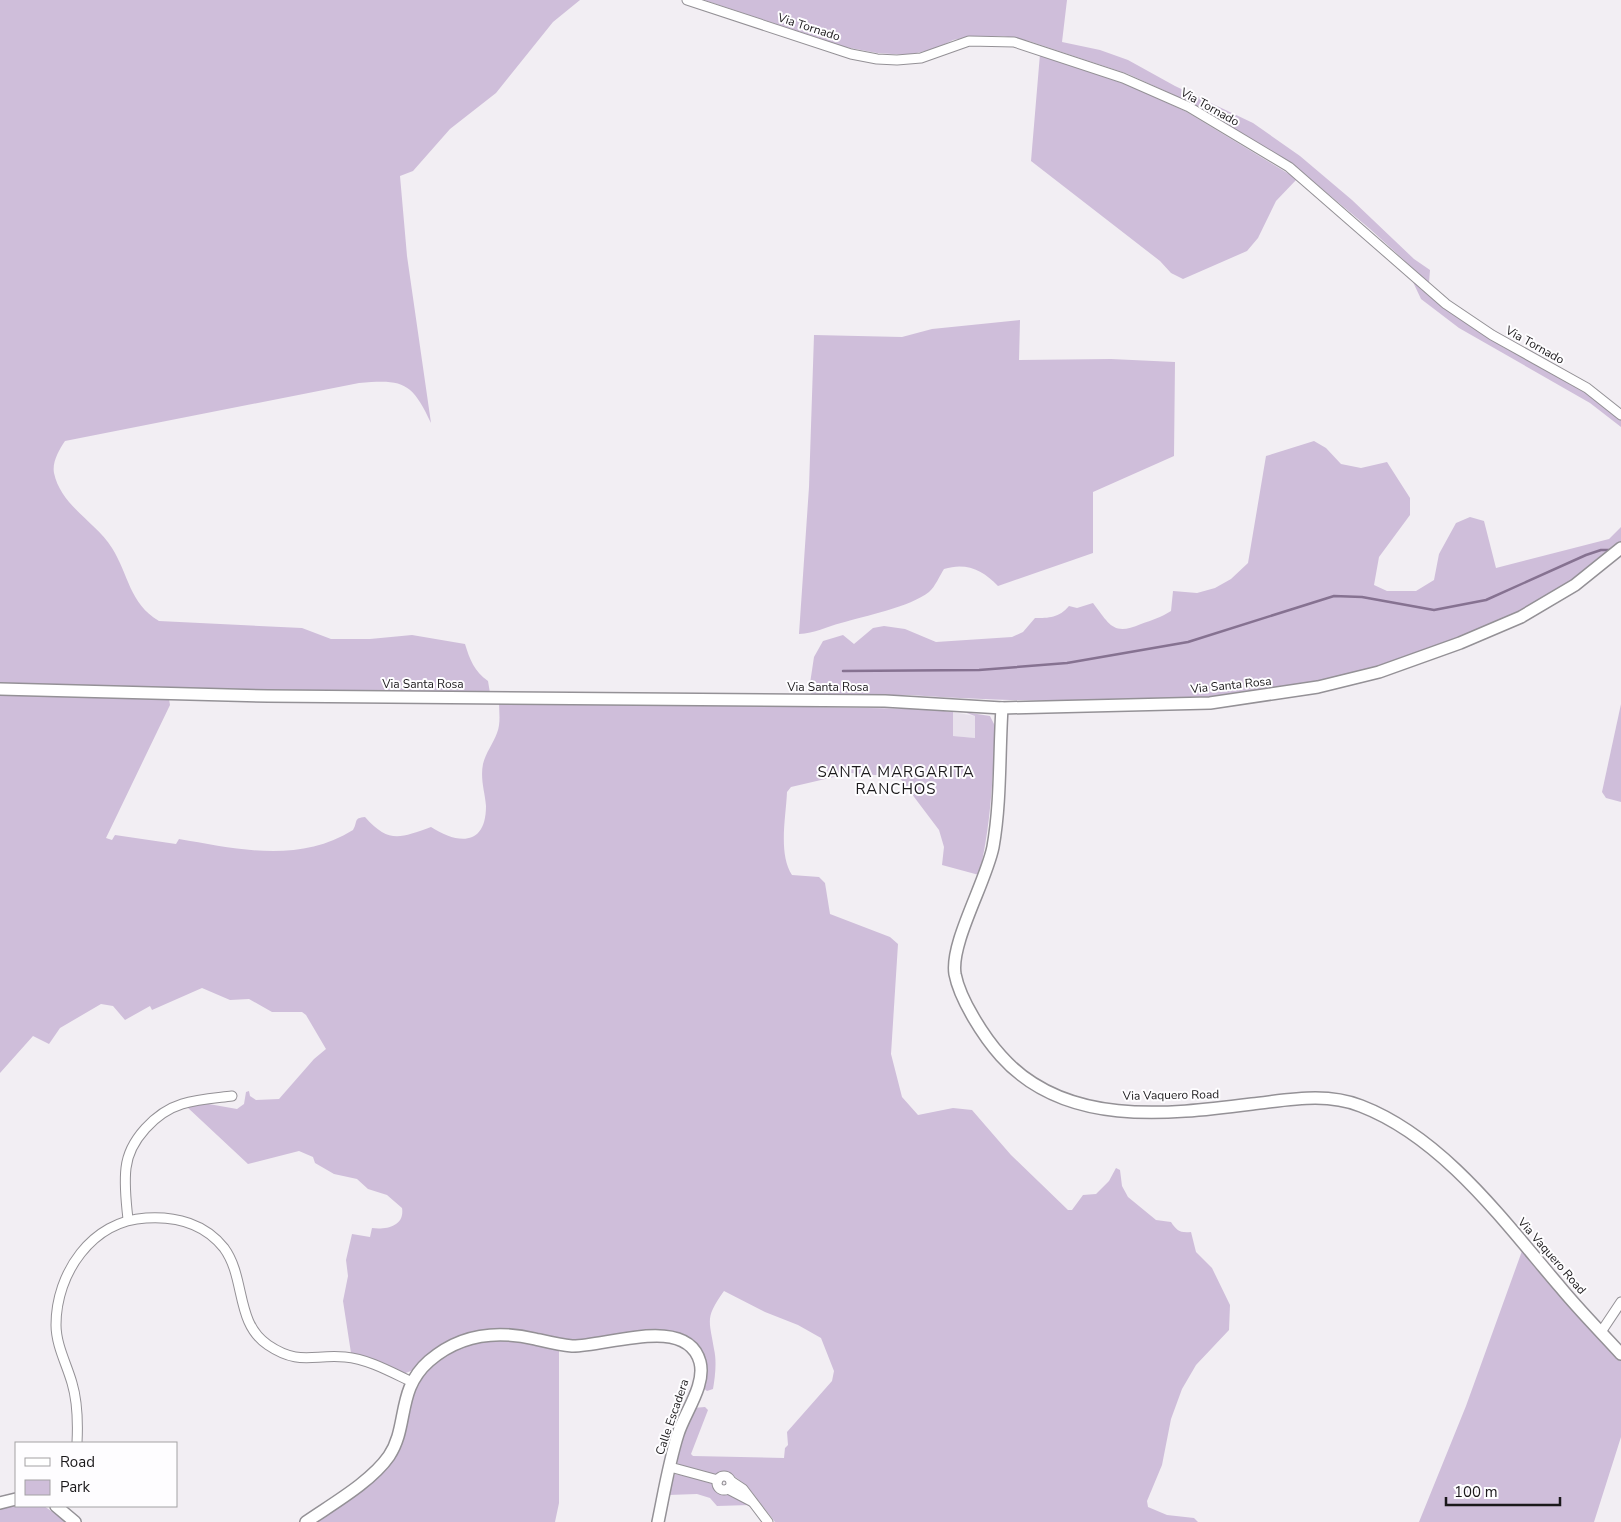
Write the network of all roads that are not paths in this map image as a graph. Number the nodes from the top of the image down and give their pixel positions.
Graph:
1 (687, 0) edge
2 (1621, 414) edge
3 (1621, 548) edge
4 (0, 689) edge
5 (1002, 708) junction
6 (232, 1096) dead end
7 (128, 1219) junction
8 (1621, 1302) edge
9 (1601, 1332) junction
10 (1621, 1354) edge
11 (412, 1382) junction
12 (77, 1442) edge
13 (670, 1467) junction
14 (15, 1499) edge
15 (0, 1503) edge
16 (58, 1507) edge
17 (75, 1522) edge
18 (306, 1522) edge
19 (658, 1522) edge
20 (768, 1522) edge

1 - 2 street, Via Tornado
3 - 5 street, Via Santa Rosa
4 - 5 street, Via Santa Rosa
5 - 9 street, Via Vaquero Road
6 - 7 street
7 - 11 street
7 - 12 street
8 - 9 street
9 - 10 street, Via Vaquero Road
11 - 13 street, Calle Escadera
11 - 18 street
13 - 19 street, Calle Escadera
13 - 20 street
14 - 15 street
16 - 17 street

